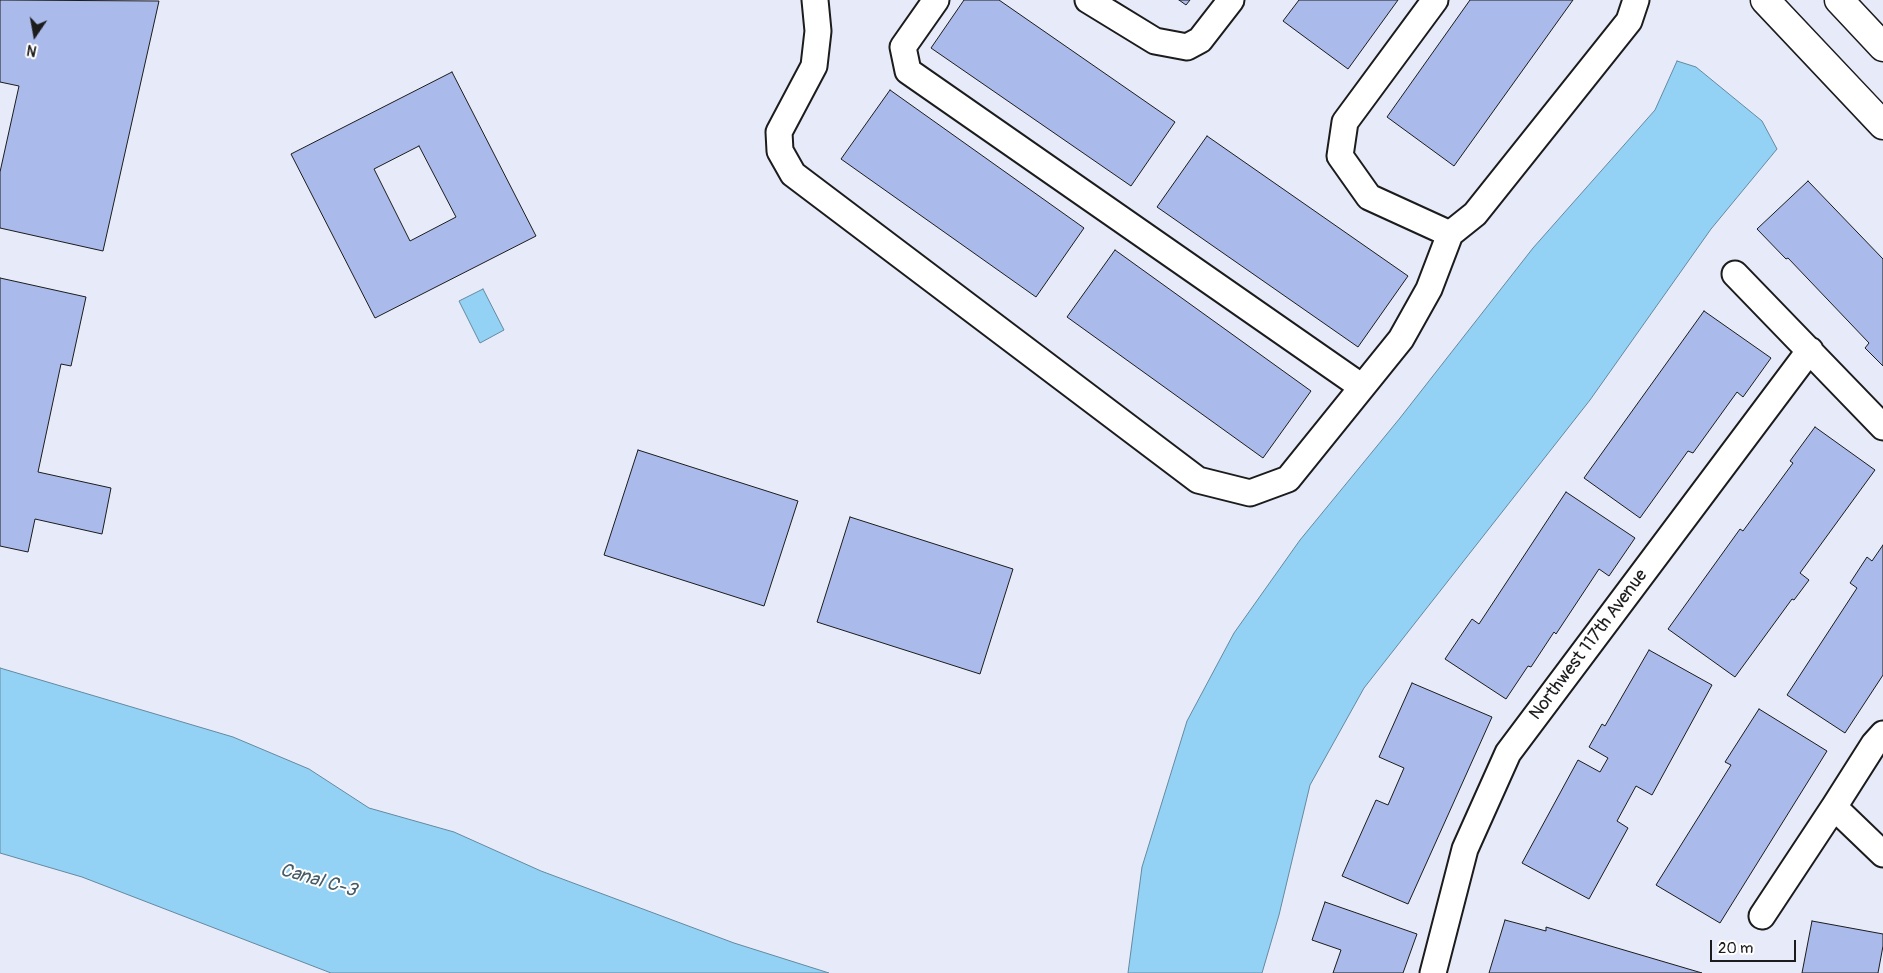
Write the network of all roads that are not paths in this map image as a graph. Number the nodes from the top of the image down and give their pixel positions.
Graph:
1 (815, 0) edge
2 (936, 0) edge
3 (1088, 0) edge
4 (1231, 0) edge
5 (1435, 0) edge
6 (1636, 0) edge
7 (1765, 0) edge
8 (1839, 0) edge
9 (1883, 48) edge
10 (1883, 125) edge
11 (1450, 234) junction
12 (1735, 274) dead end
13 (1810, 350) junction
14 (1362, 387) junction
15 (1883, 427) edge
16 (1883, 734) edge
17 (1834, 807) junction
18 (1883, 854) edge
19 (1762, 916) dead end
20 (1433, 973) edge

1 - 14 street
2 - 14 street
3 - 4 street
5 - 11 street
6 - 11 street
7 - 10 street
8 - 9 street
11 - 14 street
12 - 13 street
13 - 15 street
13 - 20 street, Northwest 117th Avenue
16 - 17 street
17 - 18 street
17 - 19 street

